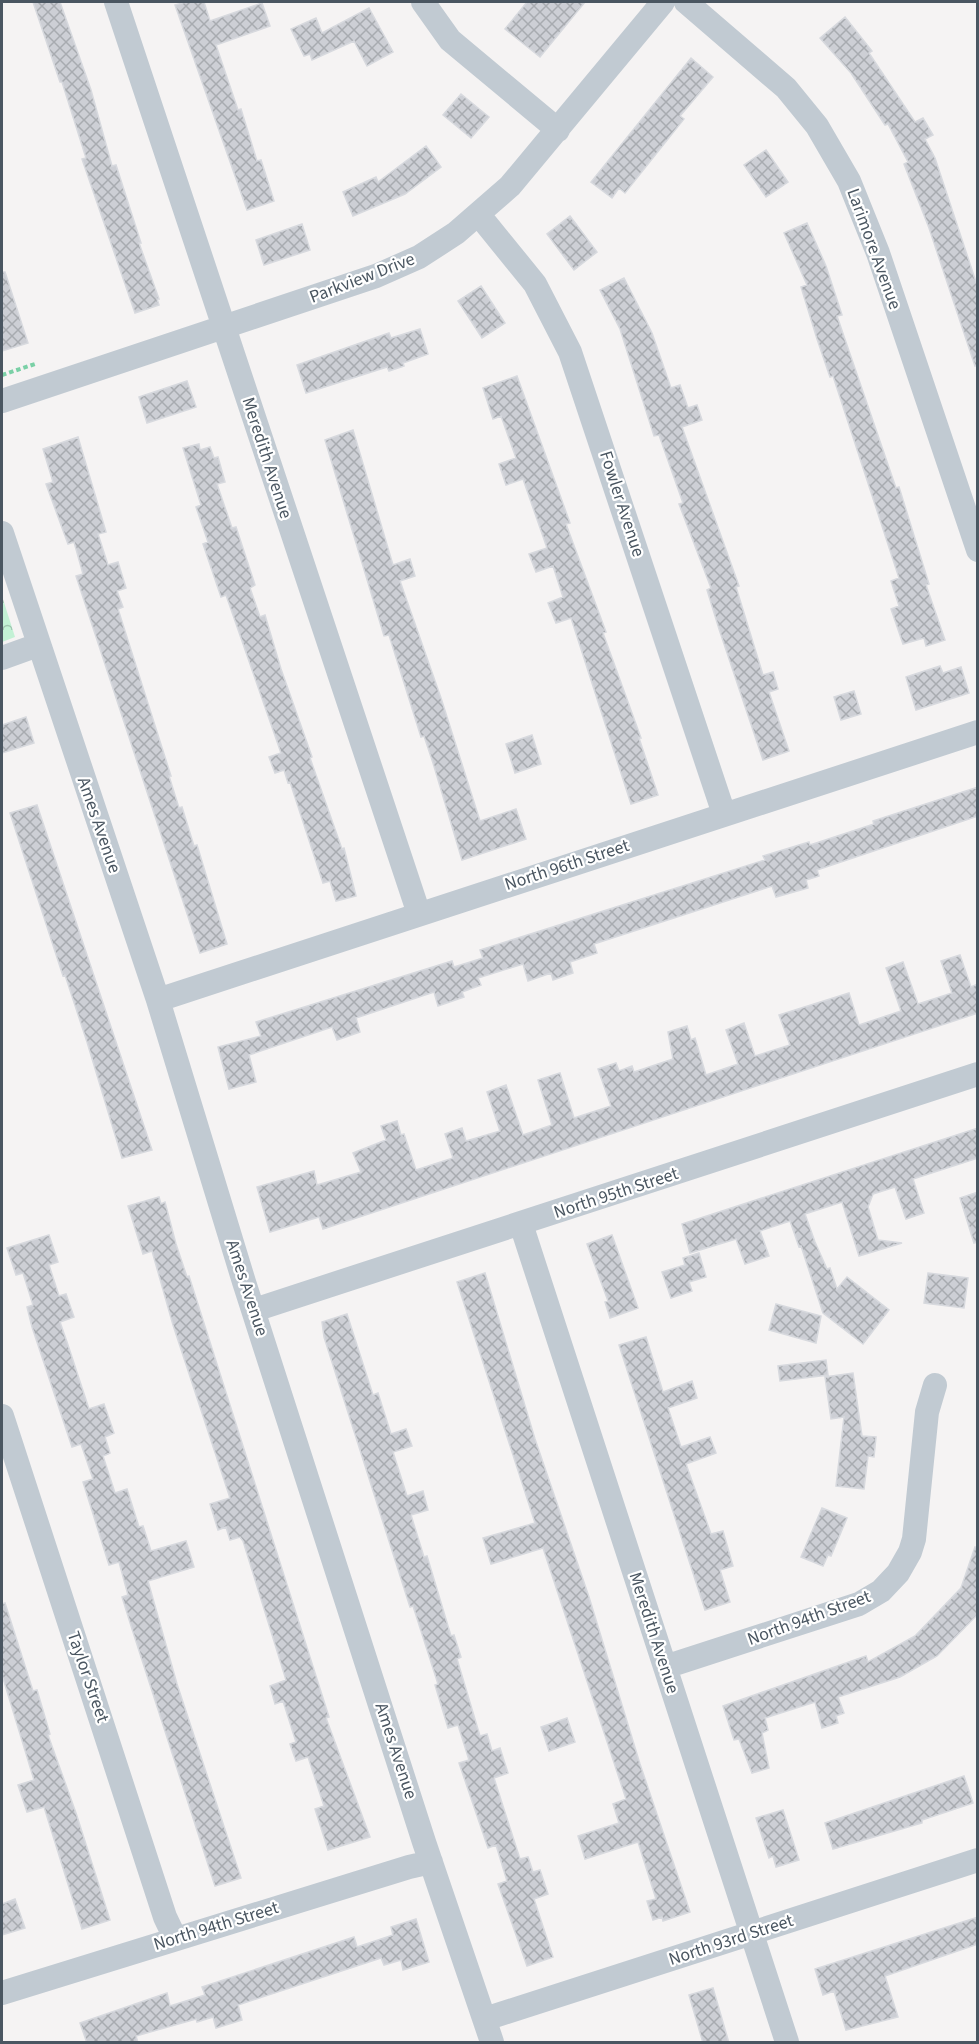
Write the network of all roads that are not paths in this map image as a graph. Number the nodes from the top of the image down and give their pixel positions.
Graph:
1 (116, 2) edge
2 (423, 2) edge
3 (663, 2) edge
4 (686, 2) edge
5 (558, 129) junction
6 (479, 215) junction
7 (224, 327) junction
8 (2, 401) edge
9 (2, 533) edge
10 (978, 550) edge
11 (38, 645) junction
12 (2, 658) edge
13 (978, 732) edge
14 (724, 814) junction
15 (419, 914) junction
16 (158, 1000) junction
17 (978, 1074) edge
18 (521, 1224) junction
19 (255, 1310) junction
20 (935, 1385) dead end
21 (2, 1416) edge
22 (665, 1667) junction
23 (978, 1860) edge
24 (431, 1862) junction
25 (752, 1934) junction
26 (175, 1938) junction
27 (2, 1993) edge
28 (485, 2019) junction
29 (492, 2043) edge
30 (787, 2043) edge

1 - 7 street, Meredith Avenue
2 - 5 street
3 - 5 street, Parkview Drive
4 - 10 street, Larimore Avenue
5 - 6 street, Parkview Drive
6 - 7 street, Parkview Drive
6 - 14 street, Fowler Avenue
7 - 8 street, Parkview Drive
7 - 15 street, Meredith Avenue
9 - 11 street, Ames Avenue
11 - 12 street
11 - 16 street, Ames Avenue
13 - 14 street, North 96th Street
14 - 15 street, North 96th Street
15 - 16 street, North 96th Street
16 - 19 street, Ames Avenue
17 - 18 street, North 95th Street
18 - 19 street, North 95th Street
18 - 22 street, Meredith Avenue
19 - 24 street, Ames Avenue
20 - 22 street, North 94th Street
21 - 26 street, Taylor Street
22 - 25 street, Meredith Avenue
23 - 25 street, North 93rd Street
24 - 26 street, North 94th Street
24 - 28 street, Ames Avenue
25 - 28 street, North 93rd Street
25 - 30 street, Meredith Avenue
26 - 27 street, North 94th Street
28 - 29 street, Ames Avenue

